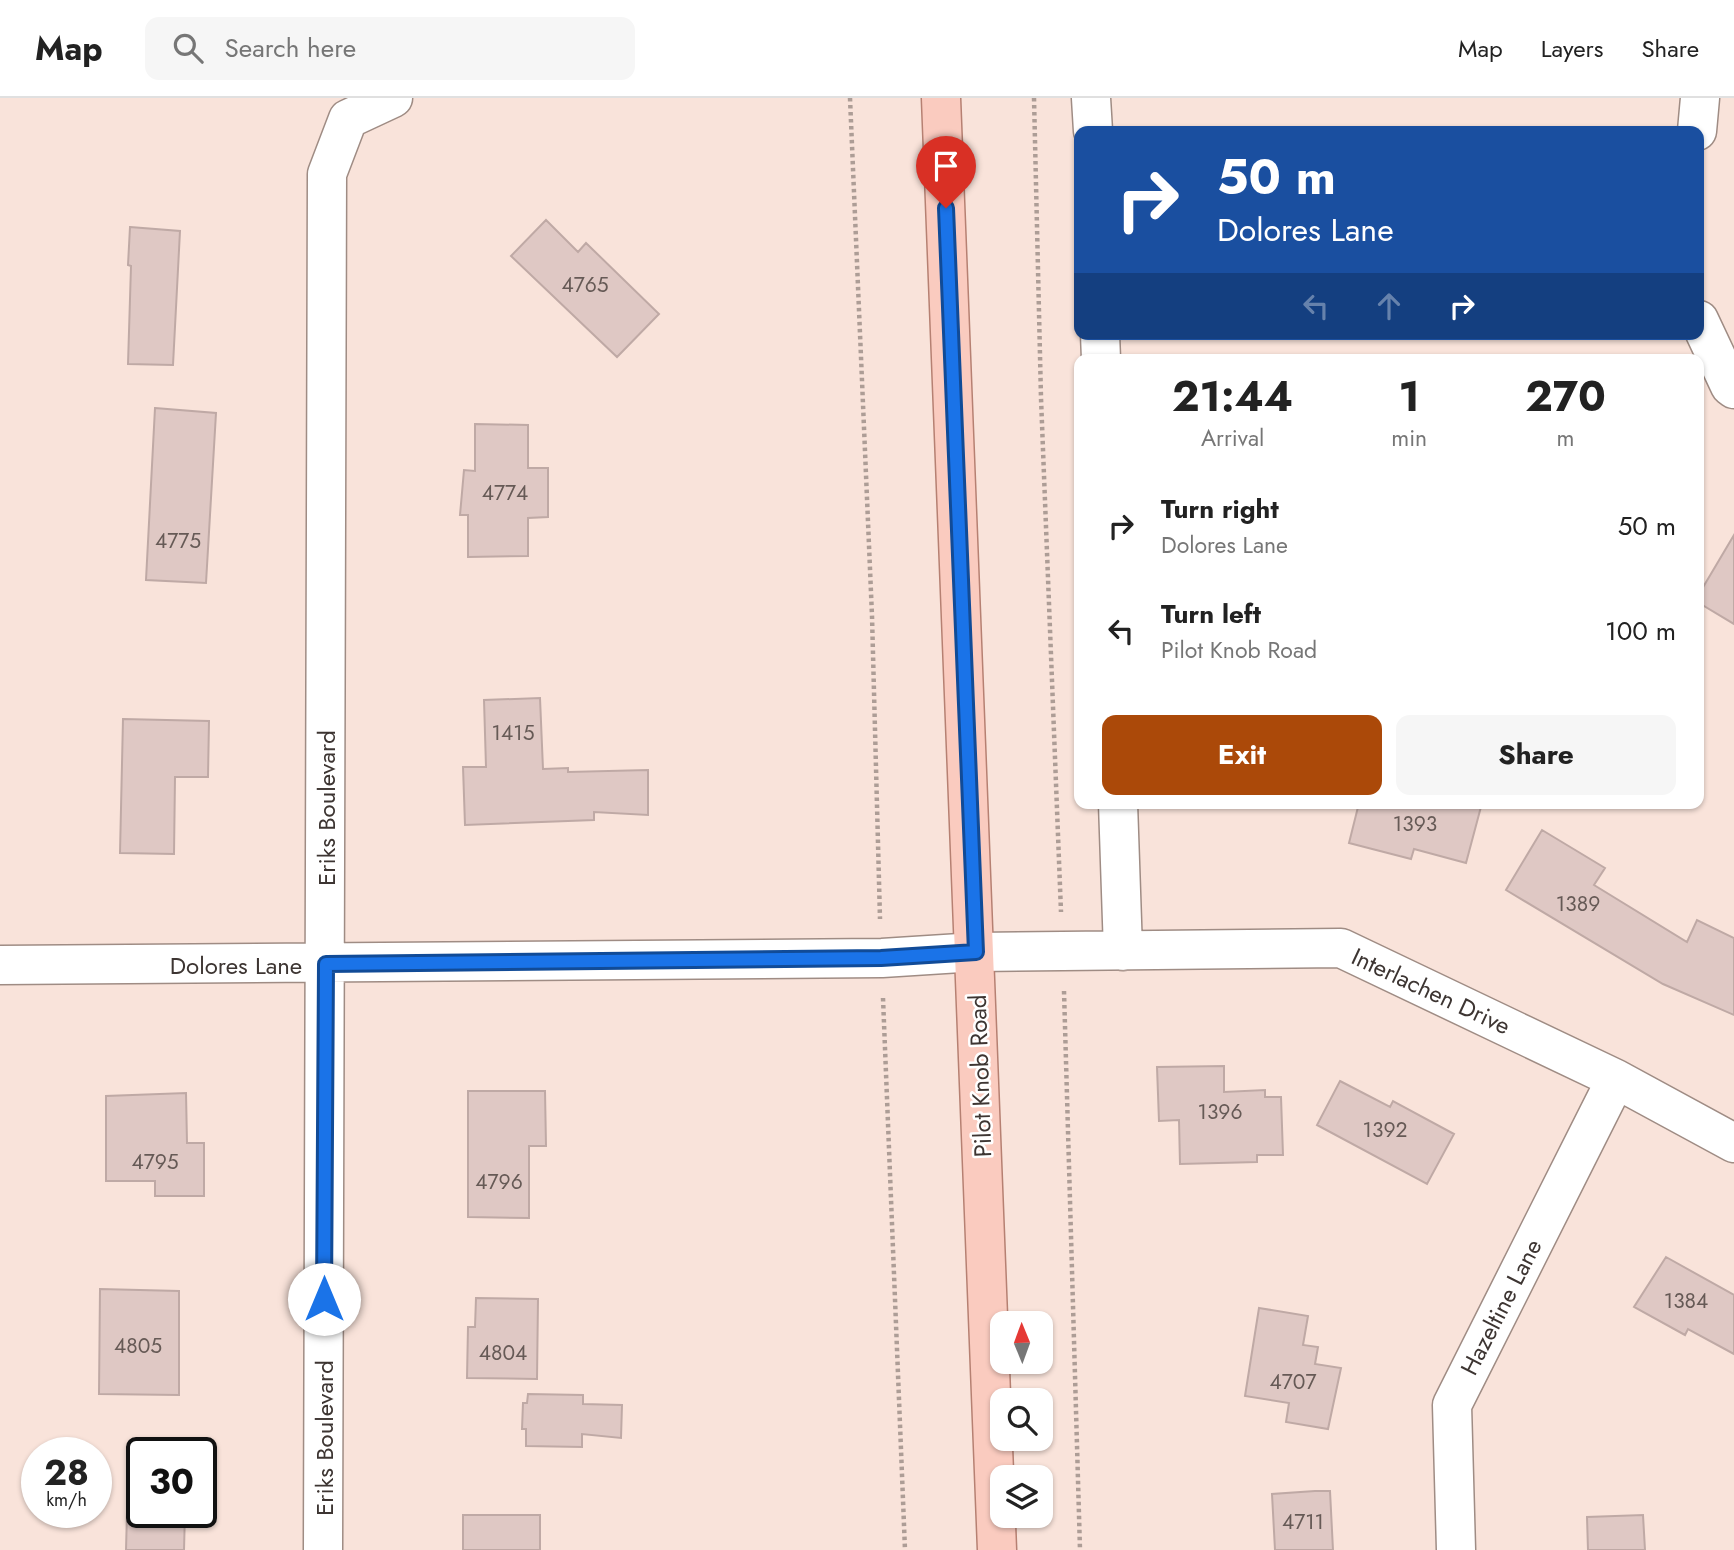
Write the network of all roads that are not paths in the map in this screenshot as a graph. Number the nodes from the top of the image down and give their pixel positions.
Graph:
1 (393, 98) edge
2 (941, 98) edge
3 (1091, 98) edge
4 (1700, 98) edge
5 (1093, 126) edge
6 (1697, 126) edge
7 (1704, 331) edge
8 (1734, 388) edge
9 (1118, 809) edge
10 (1123, 951) junction
11 (976, 952) junction
12 (326, 964) junction
13 (0, 965) edge
14 (1616, 1079) junction
15 (1734, 1143) edge
16 (323, 1550) edge
17 (997, 1550) edge
18 (1456, 1550) edge

1 - 12 street, Eriks Boulevard
2 - 11 main road, Pilot Knob Road
3 - 5 street
4 - 6 street
7 - 8 street
9 - 10 street
10 - 11 street, Interlachen Drive
10 - 14 street, Interlachen Drive
11 - 12 street, Dolores Lane
11 - 17 main road, Pilot Knob Road
12 - 13 street, Dolores Lane
12 - 16 street, Eriks Boulevard
14 - 15 street, Interlachen Drive
14 - 18 street, Hazeltine Lane

